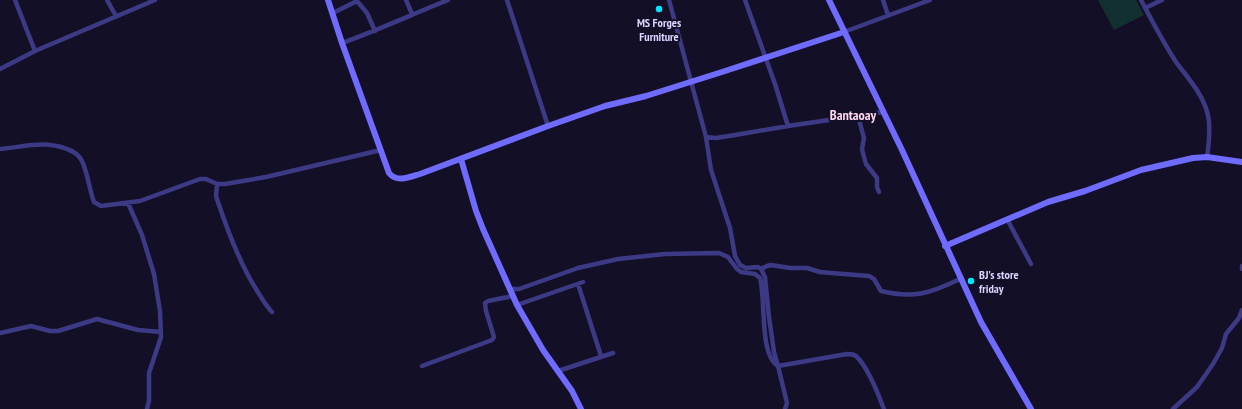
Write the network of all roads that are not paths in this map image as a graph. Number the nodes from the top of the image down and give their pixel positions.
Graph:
1 (15, 0) edge
2 (107, 0) edge
3 (155, 0) edge
4 (328, 0) edge
5 (406, 0) edge
6 (448, 0) edge
7 (508, 0) edge
8 (669, 0) edge
9 (745, 0) edge
10 (829, 0) edge
11 (883, 0) edge
12 (930, 0) edge
13 (1141, 0) edge
14 (1162, 0) edge
15 (1145, 8) junction
16 (333, 13) junction
17 (412, 14) junction
18 (888, 15) junction
19 (116, 16) junction
20 (375, 31) junction
21 (844, 32) junction
22 (342, 43) junction
23 (35, 51) junction
24 (765, 58) junction
25 (0, 69) edge
26 (691, 81) junction
27 (883, 112) junction
28 (858, 116) junction
29 (548, 126) junction
30 (788, 126) junction
31 (706, 137) junction
32 (0, 149) edge
33 (381, 150) junction
34 (1207, 157) junction
35 (461, 159) junction
36 (1242, 162) edge
37 (217, 184) junction
38 (879, 192) dead end
39 (128, 203) junction
40 (1007, 219) junction
41 (945, 246) junction
42 (1031, 264) dead end
43 (1242, 266) edge
44 (761, 269) junction
45 (1242, 269) edge
46 (960, 278) junction
47 (510, 289) junction
48 (513, 296) junction
49 (517, 305) junction
50 (1242, 310) edge
51 (272, 312) dead end
52 (161, 332) junction
53 (0, 333) edge
54 (613, 353) dead end
55 (601, 356) junction
56 (422, 366) dead end
57 (778, 366) junction
58 (558, 371) junction
59 (147, 409) edge
60 (581, 409) edge
61 (785, 409) edge
62 (884, 409) edge
63 (1031, 409) edge
64 (1174, 409) edge

1 - 23 street
2 - 19 street
3 - 19 street
4 - 16 street
5 - 17 street
6 - 17 street
7 - 29 street
8 - 26 street
9 - 24 street
10 - 21 street
11 - 18 street
12 - 18 street
13 - 15 street
14 - 15 street
15 - 34 street
16 - 20 street
16 - 22 street
17 - 20 street
18 - 21 street
19 - 23 street
20 - 22 street
21 - 24 street
21 - 27 street
22 - 33 street
23 - 25 street
24 - 26 street
24 - 30 street
26 - 29 street
26 - 31 street
27 - 28 street
27 - 41 street
28 - 30 street
28 - 38 street
29 - 35 street
30 - 31 street
31 - 44 street
32 - 39 street
33 - 35 street
33 - 37 street
34 - 36 street
34 - 40 street
35 - 47 street
37 - 39 street
37 - 51 street
39 - 52 street
40 - 41 street
40 - 42 street
41 - 46 street
43 - 45 street
44 - 46 street
44 - 57 street
46 - 63 street
47 - 48 street
47 - 57 street
48 - 49 street
48 - 56 street
49 - 55 street
49 - 58 street
50 - 64 street
52 - 53 street
52 - 59 street
54 - 55 street
55 - 58 street
57 - 61 street
57 - 62 street
58 - 60 street

